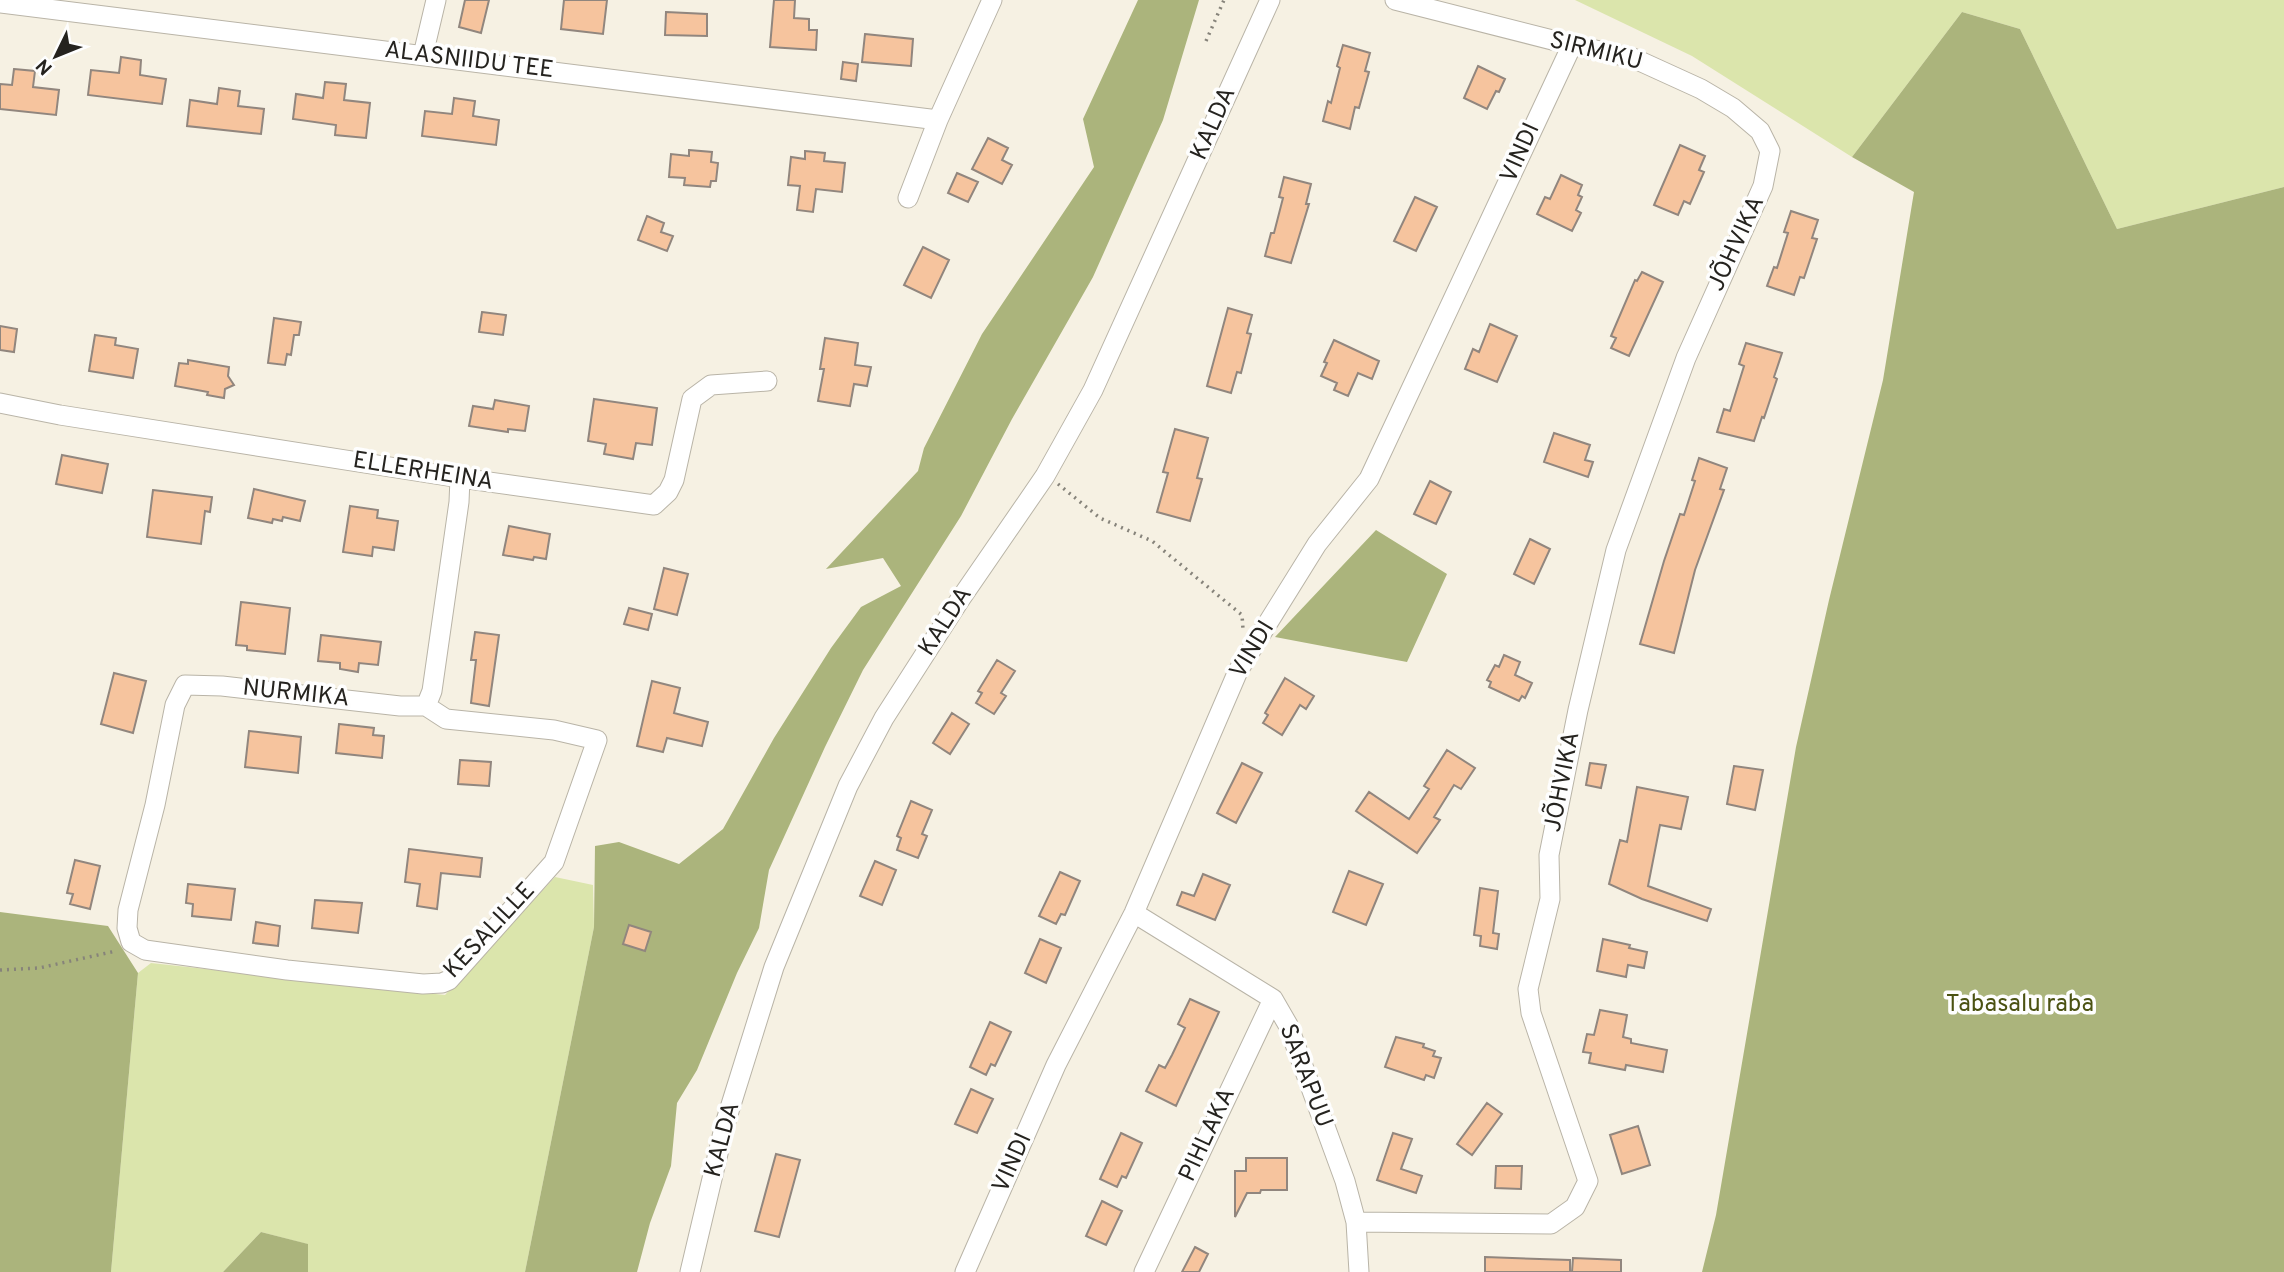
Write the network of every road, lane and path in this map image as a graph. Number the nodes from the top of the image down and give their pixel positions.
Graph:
1 (436, 0) edge
2 (992, 0) edge
3 (1224, 0) edge
4 (1270, 0) edge
5 (1395, 0) edge
6 (0, 3) edge
7 (1206, 41) dead end
8 (1572, 45) junction
9 (423, 55) junction
10 (938, 120) junction
11 (1770, 151) joint
12 (908, 198) dead end
13 (767, 381) dead end
14 (0, 403) edge
15 (1045, 476) junction
16 (460, 478) junction
17 (1244, 659) junction
18 (426, 706) junction
19 (1134, 914) junction
20 (145, 950) junction
21 (0, 970) edge
22 (1273, 999) junction
23 (1356, 1222) junction
24 (690, 1272) edge
25 (965, 1272) edge
26 (1144, 1272) edge
27 (1359, 1272) edge

1 - 9 street
2 - 10 street
3 - 7 path
4 - 15 street, KALDA
5 - 8 street, SIRMIKU
6 - 9 street, ALASNIIDU TEE
8 - 11 street, SIRMIKU
8 - 17 street, VINDI
9 - 10 street, ALASNIIDU TEE
10 - 12 street
11 - 23 street, JÕHVIKA
13 - 16 street, ELLERHEINA
14 - 16 street, ELLERHEINA
15 - 17 path
15 - 24 street, KALDA
16 - 18 street
17 - 19 street, VINDI
18 - 20 street, NURMIKA
18 - 20 street, KESALILLE
19 - 22 street, SARAPUU
19 - 25 street, VINDI
20 - 21 path
22 - 23 street, SARAPUU
22 - 26 street, PIHLAKA
23 - 27 street, SARAPUU

